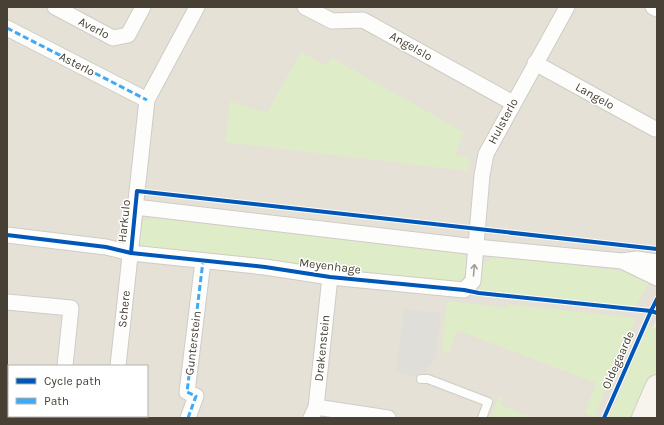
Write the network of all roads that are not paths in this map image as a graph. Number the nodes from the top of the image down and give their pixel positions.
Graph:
1 (55, 7) edge
2 (143, 7) edge
3 (197, 7) edge
4 (306, 7) edge
5 (567, 7) edge
6 (653, 7) edge
7 (657, 9) edge
8 (7, 28) edge
9 (535, 63) junction
10 (147, 100) junction
11 (513, 103) junction
12 (655, 129) dead end
13 (135, 207) junction
14 (7, 235) edge
15 (476, 247) junction
16 (131, 253) junction
17 (203, 260) junction
18 (622, 261) junction
19 (657, 262) edge
20 (330, 277) junction
21 (657, 278) edge
22 (7, 302) edge
23 (65, 365) edge
24 (118, 365) edge
25 (421, 379) dead end
26 (657, 386) edge
27 (314, 413) edge
28 (188, 418) edge
29 (388, 418) edge
30 (482, 418) edge
31 (643, 418) edge

1 - 2 street, Averlo
3 - 10 street, Harkulo
4 - 11 street, Angelslo
5 - 9 street, Hulsterlo
6 - 7 street
8 - 10 street, Asterlo
9 - 11 street, Hulsterlo
9 - 12 street, Langelo
10 - 13 street, Harkulo
11 - 15 street, Hulsterlo
13 - 15 street
13 - 16 street, Harkulo
14 - 16 street, Meyenhage
15 - 18 street
20 -> 15 street, Meyenhage
16 - 17 street, Meyenhage
16 - 24 street, Schere
17 - 20 street, Meyenhage
17 - 28 street, Gunterstein
18 - 19 street
18 - 21 street
20 - 27 street, Drakenstein
22 - 23 street
25 - 30 lane
26 - 31 main road
27 - 29 street

